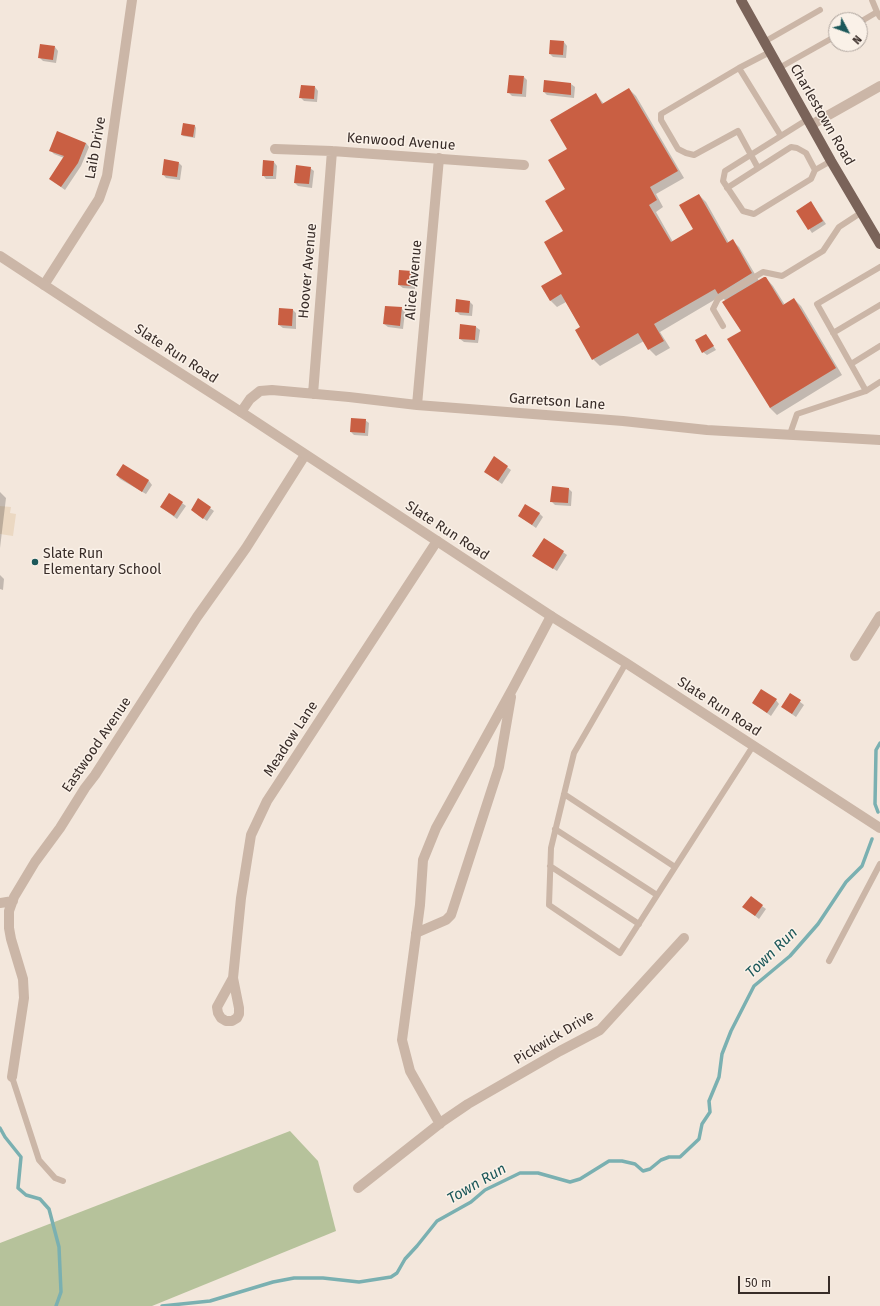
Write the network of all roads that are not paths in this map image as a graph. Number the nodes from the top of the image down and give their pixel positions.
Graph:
1 (132, 0) edge
2 (741, 0) edge
3 (872, 0) edge
4 (820, 10) dead end
5 (879, 15) edge
6 (868, 19) edge
7 (828, 40) edge
8 (764, 42) junction
9 (770, 52) junction
10 (739, 68) junction
11 (779, 68) junction
12 (880, 86) edge
13 (809, 122) junction
14 (781, 136) junction
15 (275, 148) dead end
16 (332, 151) junction
17 (751, 154) junction
18 (439, 158) junction
19 (831, 161) junction
20 (524, 165) dead end
21 (758, 168) junction
22 (815, 170) junction
23 (727, 188) junction
24 (862, 212) junction
25 (880, 244) edge
26 (0, 256) edge
27 (880, 267) edge
28 (44, 285) junction
29 (880, 305) edge
30 (723, 326) dead end
31 (834, 334) junction
32 (880, 346) edge
33 (851, 364) junction
34 (880, 382) edge
35 (866, 390) junction
36 (313, 394) junction
37 (417, 405) junction
38 (241, 412) junction
39 (790, 434) junction
40 (880, 440) edge
41 (305, 455) junction
42 (437, 541) junction
43 (551, 616) junction
44 (880, 616) edge
45 (855, 656) dead end
46 (626, 663) junction
47 (513, 688) junction
48 (753, 746) junction
49 (564, 794) junction
50 (880, 828) edge
51 (556, 829) junction
52 (880, 864) edge
53 (550, 866) junction
54 (675, 867) junction
55 (657, 895) junction
56 (13, 901) junction
57 (0, 903) edge
58 (639, 924) junction
59 (416, 933) junction
60 (684, 938) dead end
61 (829, 961) dead end
62 (233, 978) dead end
63 (12, 1077) joint
64 (440, 1124) junction
65 (63, 1181) dead end
66 (358, 1188) dead end

1 - 28 street, Laib Drive
2 - 8 main road, Charlestown Road
3 - 5 lane
4 - 8 lane
5 - 6 lane
7 - 11 lane
8 - 9 main road, Charlestown Road
9 - 10 lane
9 - 11 main road, Charlestown Road
10 - 14 lane
10 - 17 lane
11 - 13 main road, Charlestown Road
12 - 13 street
13 - 14 lane
13 - 19 main road, Charlestown Road
14 - 17 lane
15 - 16 street, Kenwood Avenue
16 - 18 street, Kenwood Avenue
16 - 36 street, Hoover Avenue
17 - 21 lane
17 - 23 lane
18 - 20 street, Kenwood Avenue
18 - 37 street, Alice Avenue
19 - 22 lane
19 - 24 main road, Charlestown Road
21 - 22 lane
21 - 23 lane
22 - 23 lane
24 - 25 main road, Charlestown Road
24 - 30 lane
26 - 28 street, Slate Run Road
27 - 31 lane
28 - 38 street, Slate Run Road
29 - 31 lane
31 - 33 lane
32 - 33 lane
33 - 35 lane
34 - 35 lane
35 - 39 lane
36 - 37 street, Garretson Lane
36 - 38 street, Garretson Lane
37 - 39 street, Garretson Lane
38 - 41 street, Slate Run Road
39 - 40 street, Garretson Lane
41 - 42 street, Slate Run Road
41 - 56 street, Eastwood Avenue
42 - 43 street, Slate Run Road
42 - 62 street, Meadow Lane
43 - 46 street, Slate Run Road
43 - 47 street
44 - 45 street
46 - 48 street, Slate Run Road
46 - 49 lane
47 - 59 street
47 - 59 street
48 - 50 street, Slate Run Road
48 - 54 lane
49 - 51 lane
49 - 54 lane
51 - 53 lane
51 - 55 lane
52 - 61 lane
53 - 58 lane
53 - 58 lane
54 - 55 lane
55 - 58 lane
56 - 57 street
56 - 63 street, Eastwood Avenue
59 - 64 street
60 - 64 street, Pickwick Drive
63 - 65 lane
64 - 66 street, Pickwick Drive

